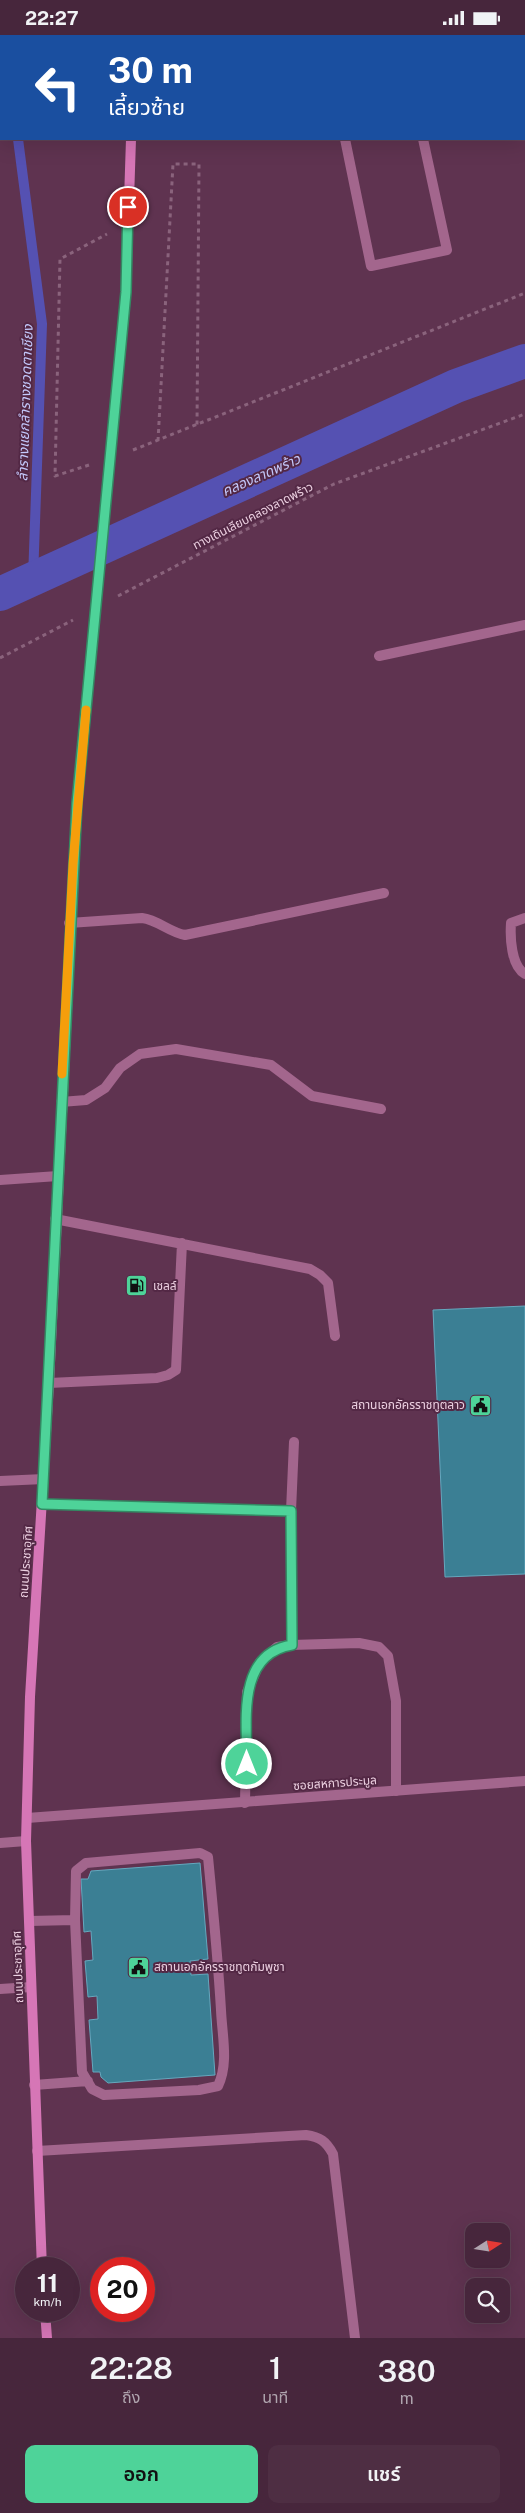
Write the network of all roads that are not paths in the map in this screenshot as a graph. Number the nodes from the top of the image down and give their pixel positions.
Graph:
1 (131, 140) edge
2 (344, 140) edge
3 (423, 140) edge
4 (525, 625) edge
5 (379, 656) dead end
6 (384, 893) dead end
7 (525, 919) edge
8 (69, 923) junction
9 (525, 974) edge
10 (61, 1102) junction
11 (381, 1109) dead end
12 (58, 1176) junction
13 (0, 1180) edge
14 (55, 1219) junction
15 (182, 1243) junction
16 (335, 1336) dead end
17 (49, 1383) junction
18 (294, 1442) dead end
19 (44, 1479) junction
20 (0, 1481) edge
21 (42, 1504) junction
22 (291, 1511) junction
23 (292, 1645) junction
24 (525, 1781) edge
25 (396, 1791) junction
26 (245, 1803) junction
27 (27, 1818) junction
28 (26, 1841) junction
29 (0, 1843) edge
30 (75, 1920) junction
31 (29, 1921) junction
32 (31, 1987) junction
33 (0, 1989) edge
34 (88, 2081) junction
35 (34, 2085) junction
36 (37, 2151) junction
37 (41, 2257) edge
38 (46, 2322) edge
39 (47, 2338) edge
40 (354, 2338) edge

1 - 8 main road, ถนนประชาอุทิศ, bridge
2 - 3 street
4 - 5 street
6 - 8 street
7 - 9 street
8 - 10 main road, ถนนประชาอุทิศ
10 - 11 street
10 - 12 main road, ถนนประชาอุทิศ
12 - 13 street
12 - 14 main road, ถนนประชาอุทิศ
14 - 15 street
14 - 17 main road, ถนนประชาอุทิศ
15 - 16 street
15 - 17 street
17 - 19 main road, ถนนประชาอุทิศ
18 - 22 street
19 - 20 street
19 - 21 main road, ถนนประชาอุทิศ
21 - 22 street
21 - 27 main road, ถนนประชาอุทิศ
22 - 23 street
23 - 25 street
23 - 26 street
24 - 25 street, ซอยสหการประมูล
25 - 26 street, ซอยสหการประมูล
26 - 27 street, ซอยสหการประมูล
27 - 28 main road, ถนนประชาอุทิศ
28 - 29 street
28 - 31 main road, ถนนประชาอุทิศ
30 - 31 street
30 - 34 street
30 - 34 street
31 - 32 main road, ถนนประชาอุทิศ
32 - 33 street
32 - 35 main road, ถนนประชาอุทิศ
34 - 35 street
35 - 36 main road, ถนนประชาอุทิศ
36 - 37 main road, ถนนประชาอุทิศ
36 - 40 street
38 - 39 main road

